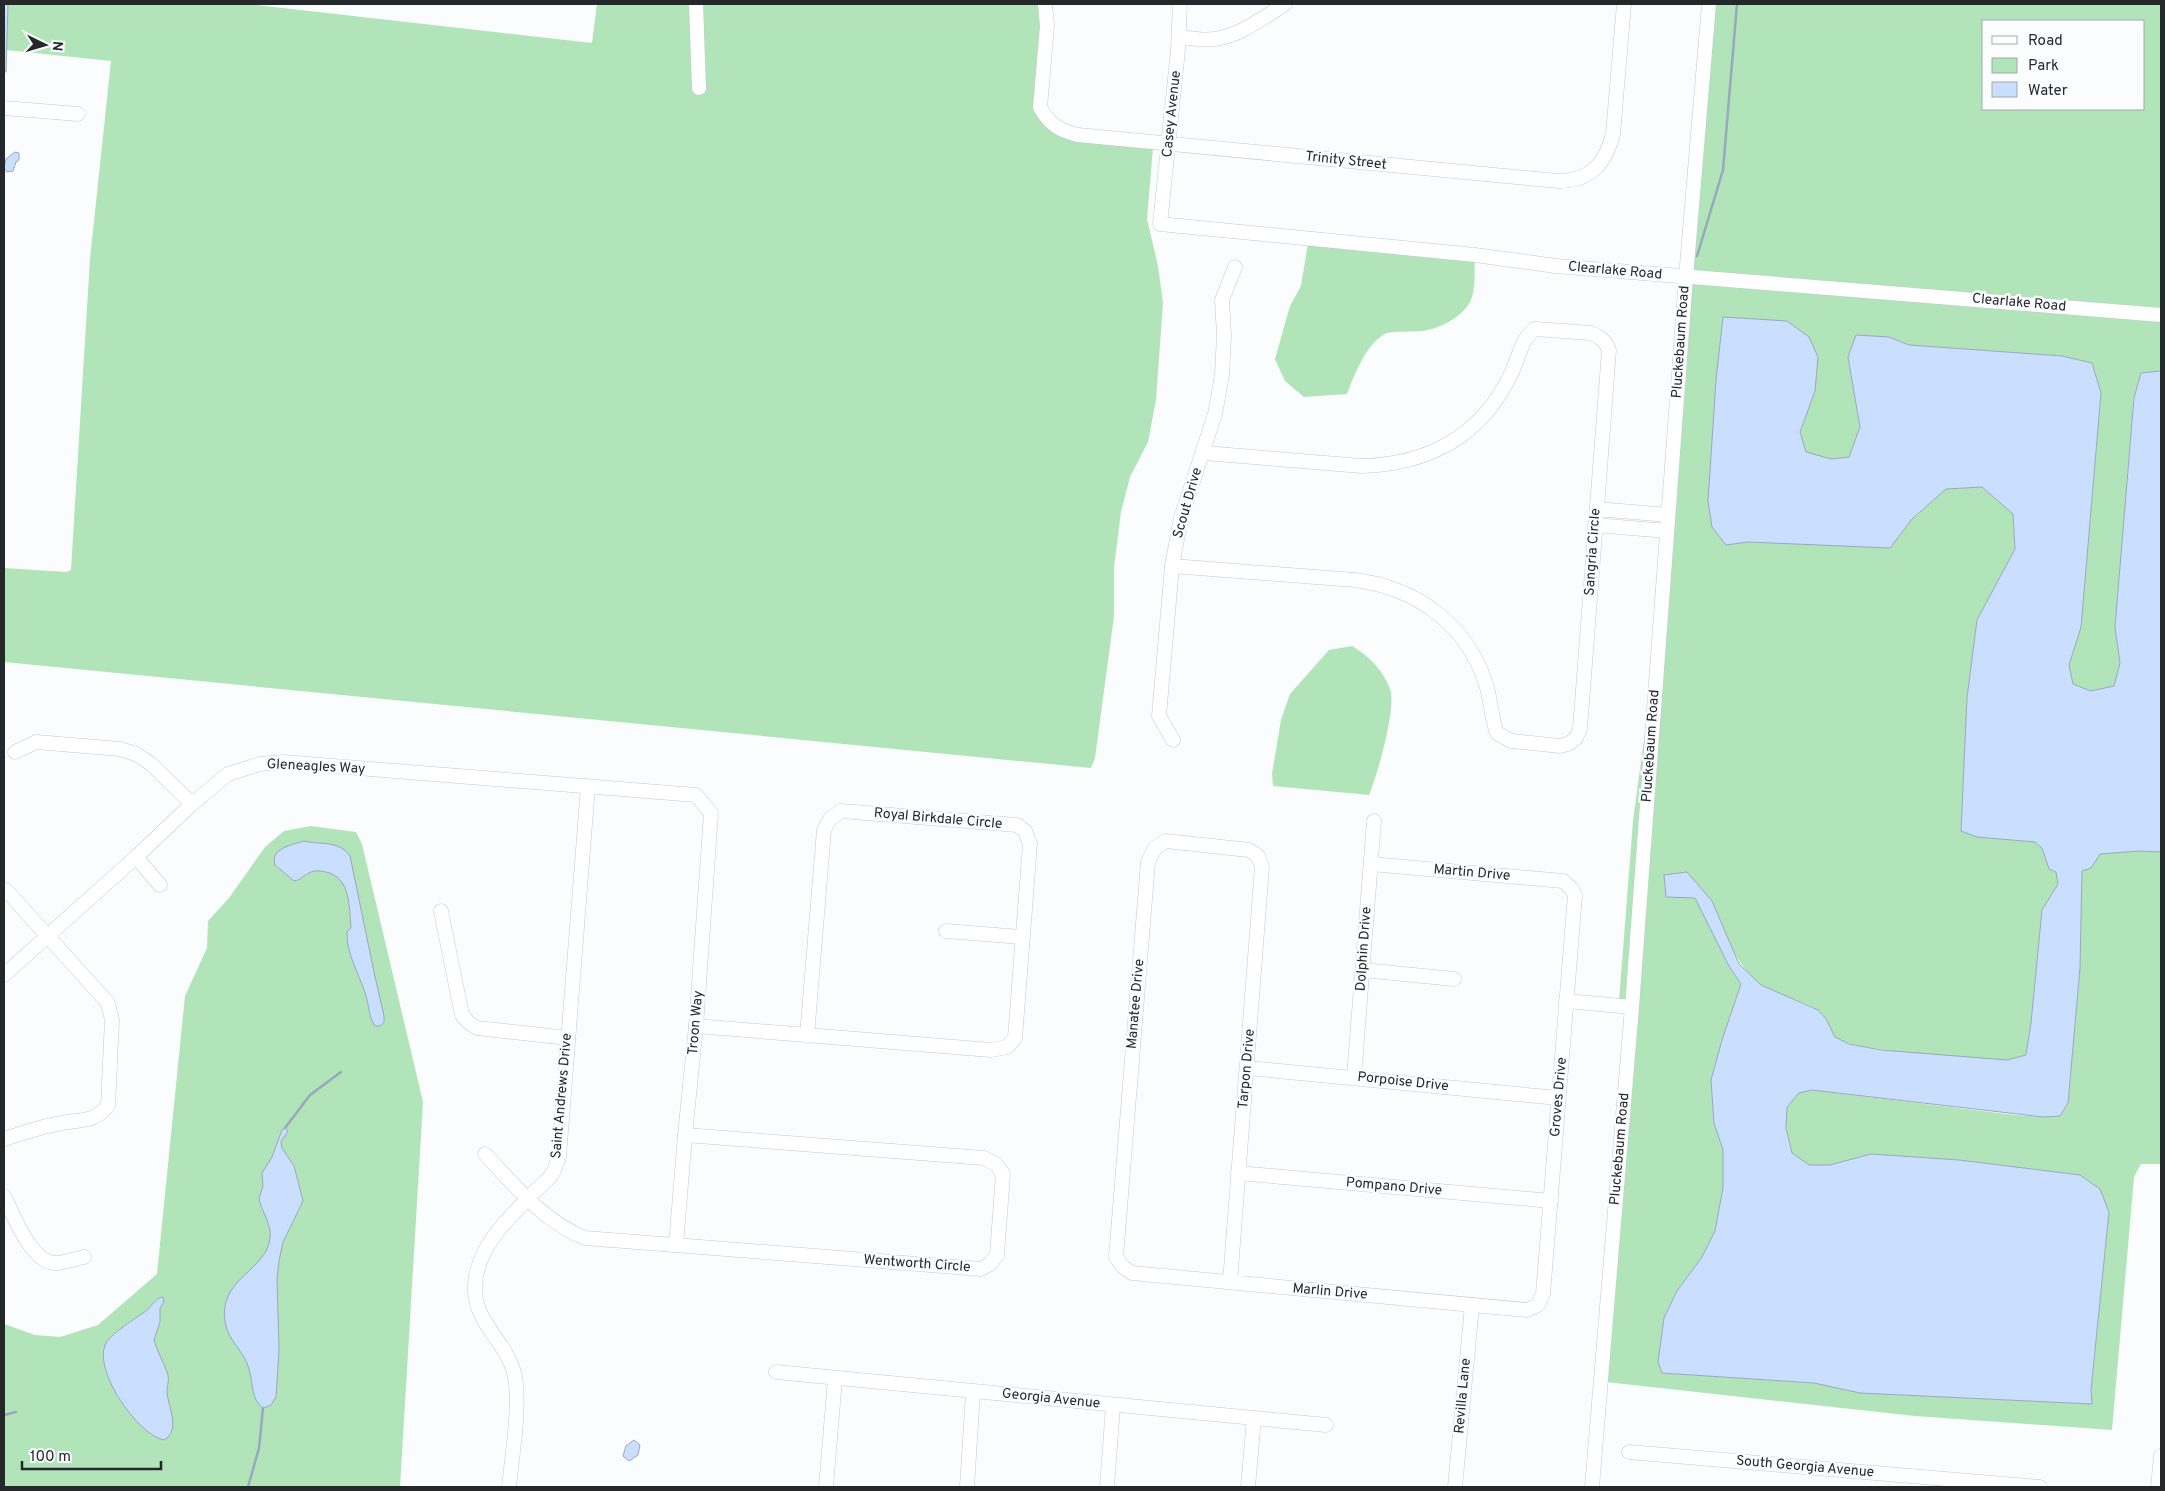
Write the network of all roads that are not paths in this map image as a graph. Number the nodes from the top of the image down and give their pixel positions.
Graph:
1 (696, 4) edge
2 (1045, 4) edge
3 (1180, 4) edge
4 (1285, 4) edge
5 (1624, 4) edge
6 (1709, 4) edge
7 (1179, 37) junction
8 (699, 88) dead end
9 (4, 108) edge
10 (78, 114) dead end
11 (1169, 144) junction
12 (1160, 224) joint
13 (1235, 267) dead end
14 (1686, 277) junction
15 (2161, 315) edge
16 (1204, 453) junction
17 (1597, 509) junction
18 (1668, 514) junction
19 (1596, 525) junction
20 (1667, 531) junction
21 (1172, 566) junction
22 (1172, 740) dead end
23 (15, 752) dead end
24 (588, 786) junction
25 (704, 802) joint
26 (192, 804) junction
27 (1374, 821) dead end
28 (1258, 856) joint
29 (136, 857) junction
30 (1371, 864) junction
31 (160, 885) dead end
32 (1571, 888) joint
33 (6, 890) dead end
34 (441, 911) dead end
35 (946, 931) dead end
36 (47, 937) junction
37 (1022, 937) junction
38 (1363, 970) junction
39 (4, 975) edge
40 (1454, 978) dead end
41 (1566, 1001) junction
42 (1632, 1007) junction
43 (696, 1026) junction
44 (806, 1036) junction
45 (568, 1038) junction
46 (1248, 1068) junction
47 (1354, 1077) junction
48 (1558, 1098) junction
49 (685, 1135) junction
50 (4, 1138) edge
51 (485, 1154) dead end
52 (1238, 1173) junction
53 (4, 1196) edge
54 (528, 1199) junction
55 (1550, 1201) junction
56 (676, 1245) junction
57 (84, 1257) dead end
58 (1123, 1267) joint
59 (1230, 1282) junction
60 (1472, 1305) junction
61 (1538, 1305) joint
62 (776, 1372) dead end
63 (835, 1379) junction
64 (973, 1392) junction
65 (1114, 1406) junction
66 (1254, 1418) junction
67 (1326, 1425) dead end
68 (1629, 1452) dead end
69 (2161, 1456) edge
70 (1874, 1480) edge
71 (509, 1487) edge
72 (826, 1487) edge
73 (967, 1487) edge
74 (1108, 1487) edge
75 (1248, 1487) edge
76 (1454, 1487) edge
77 (1592, 1487) edge
78 (2040, 1487) edge
79 (2158, 1487) edge

1 - 8 street
2 - 11 street, Trinity Street
3 - 7 street, Casey Avenue
4 - 7 street
5 - 11 street, Trinity Street
6 - 14 street, Pluckebaum Road
7 - 11 street, Casey Avenue
9 - 10 street
11 - 12 street, Casey Avenue
12 - 14 street, Clearlake Road
13 - 16 street, Scout Drive
14 - 15 street, Clearlake Road
14 - 18 street, Pluckebaum Road
16 - 17 street, Sangria Circle
16 - 21 street, Scout Drive
17 - 18 street
17 - 19 street, Sangria Circle
18 - 20 street, Pluckebaum Road
19 - 20 street
19 - 21 street, Sangria Circle
20 - 42 street, Pluckebaum Road
21 - 22 street, Scout Drive
23 - 26 street
24 - 25 street, Gleneagles Way
24 - 26 street, Gleneagles Way
24 - 45 street, Saint Andrews Drive
25 - 43 street, Troon Way
26 - 29 street, Gleneagles Way
27 - 30 street, Dolphin Drive
28 - 46 street, Tarpon Drive
28 - 58 street, Manatee Drive
29 - 31 street
29 - 36 street, Gleneagles Way
30 - 32 street, Martin Drive
30 - 38 street, Dolphin Drive
32 - 41 street, Groves Drive
33 - 36 street
34 - 45 street
35 - 37 street
36 - 39 street, Gleneagles Way
36 - 50 street
37 - 44 street, Royal Birkdale Circle
37 - 44 street, Royal Birkdale Circle
38 - 40 street
38 - 47 street, Dolphin Drive
41 - 42 street
41 - 48 street, Groves Drive
42 - 77 street, Pluckebaum Road
43 - 44 street, Royal Birkdale Circle
43 - 49 street, Troon Way
45 - 54 street, Saint Andrews Drive
46 - 47 street, Porpoise Drive
46 - 52 street, Tarpon Drive
47 - 48 street, Porpoise Drive
48 - 55 street, Groves Drive
49 - 56 street, Troon Way
49 - 56 street, Wentworth Circle
51 - 54 street, Wentworth Circle
52 - 55 street, Pompano Drive
52 - 59 street, Tarpon Drive
53 - 57 street
54 - 56 street, Wentworth Circle
54 - 71 street, Saint Andrews Drive
55 - 61 street, Groves Drive
58 - 59 street, Marlin Drive
59 - 60 street, Marlin Drive
60 - 61 street, Marlin Drive
60 - 76 street, Revilla Lane
62 - 63 street, Georgia Avenue
63 - 64 street, Georgia Avenue
63 - 72 street
64 - 65 street, Georgia Avenue
64 - 73 street
65 - 66 street, Georgia Avenue
65 - 74 street
66 - 67 street, Georgia Avenue
66 - 75 street
68 - 70 street, South Georgia Avenue
69 - 79 street
70 - 78 street, South Georgia Avenue

